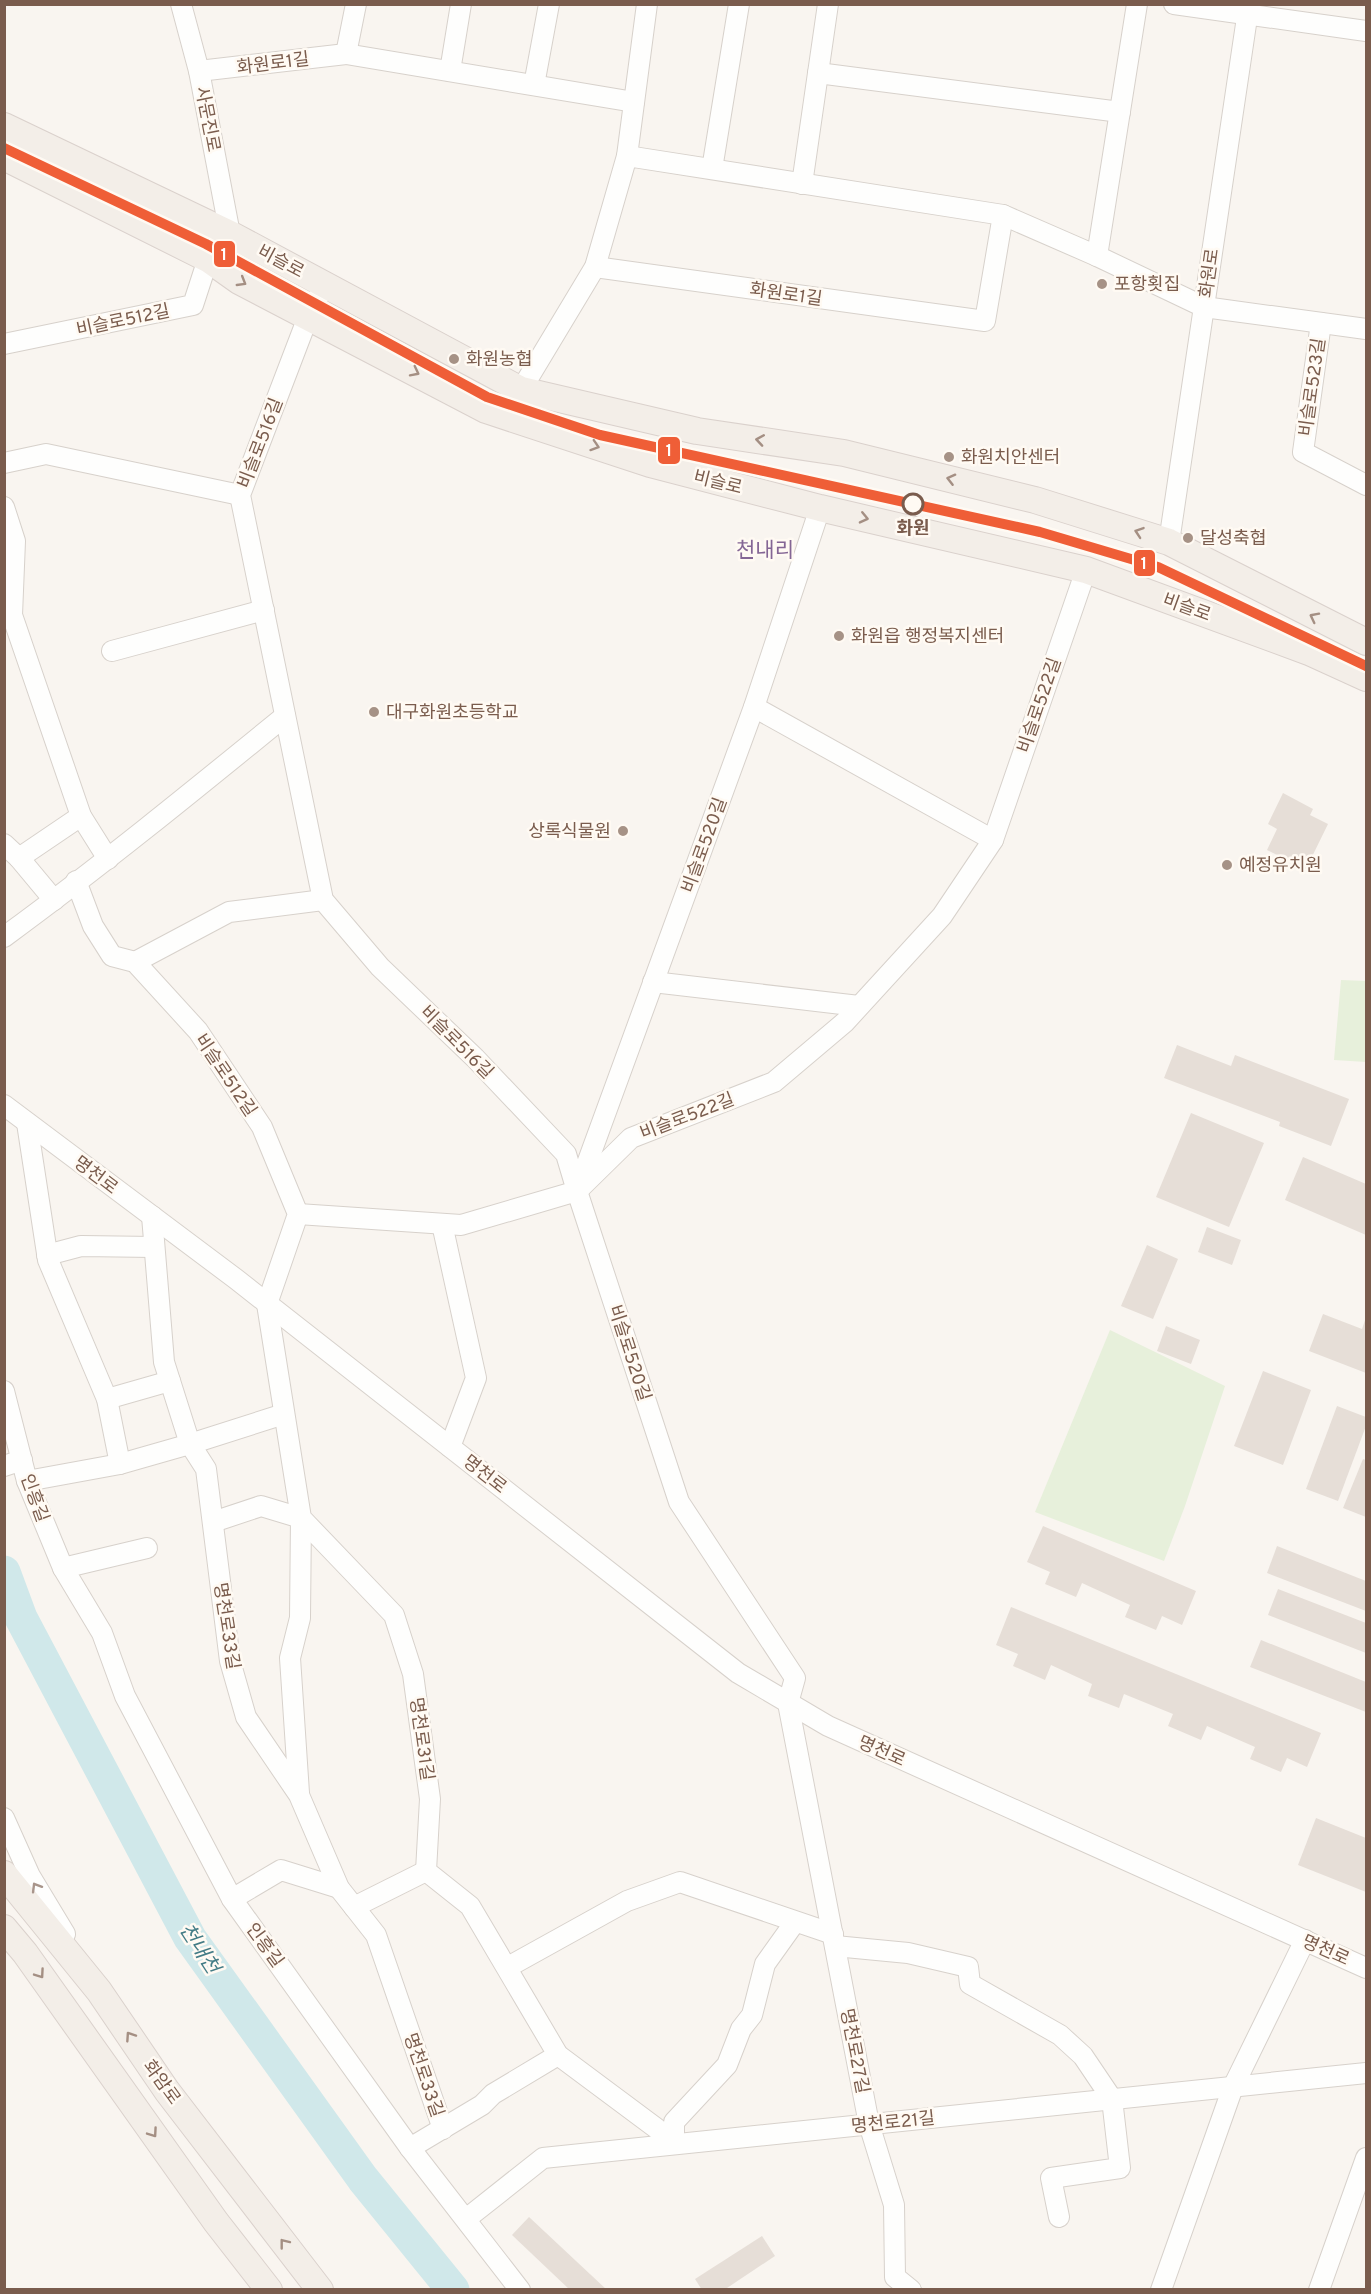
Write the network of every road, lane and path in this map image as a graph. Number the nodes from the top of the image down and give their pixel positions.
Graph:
1 (181, 4) edge
2 (356, 4) edge
3 (460, 4) edge
4 (549, 4) edge
5 (647, 4) edge
6 (739, 4) edge
7 (828, 4) edge
8 (1137, 4) edge
9 (1174, 4) edge
10 (1248, 10) edge
11 (1366, 31) edge
12 (346, 54) junction
13 (200, 71) junction
14 (450, 71) junction
15 (818, 74) junction
16 (534, 85) junction
17 (634, 102) junction
18 (1120, 112) junction
19 (4, 126) edge
20 (627, 156) junction
21 (4, 158) edge
22 (712, 169) junction
23 (802, 184) junction
24 (1003, 215) junction
25 (230, 234) junction
26 (1097, 256) junction
27 (208, 259) junction
28 (595, 267) junction
29 (325, 284) junction
30 (1204, 308) junction
31 (308, 317) junction
32 (1321, 323) junction
33 (1366, 329) edge
34 (4, 344) edge
35 (520, 390) junction
36 (4, 464) edge
37 (1366, 485) edge
38 (240, 495) junction
39 (4, 507) edge
40 (820, 508) junction
41 (1169, 542) junction
42 (1086, 570) junction
43 (264, 610) junction
44 (1366, 642) edge
45 (112, 651) dead end
46 (1366, 678) edge
47 (754, 707) junction
48 (285, 716) junction
49 (81, 816) junction
50 (993, 840) junction
51 (12, 851) edge
52 (108, 860) junction
53 (76, 881) junction
54 (54, 900) junction
55 (323, 900) junction
56 (4, 937) edge
57 (135, 962) junction
58 (653, 982) junction
59 (859, 1006) junction
60 (4, 1105) edge
61 (27, 1123) junction
62 (577, 1191) junction
63 (298, 1214) junction
64 (152, 1216) junction
65 (442, 1224) junction
66 (154, 1247) junction
67 (47, 1255) junction
68 (267, 1304) junction
69 (170, 1381) junction
70 (4, 1391) edge
71 (106, 1399) junction
72 (284, 1413) junction
73 (190, 1444) junction
74 (450, 1447) junction
75 (13, 1463) edge
76 (120, 1464) junction
77 (27, 1481) junction
78 (301, 1518) junction
79 (213, 1522) junction
80 (147, 1548) dead end
81 (63, 1568) junction
82 (788, 1703) junction
83 (299, 1795) junction
84 (4, 1818) edge
85 (426, 1871) junction
86 (4, 1874) edge
87 (339, 1888) junction
88 (232, 1899) junction
89 (354, 1906) junction
90 (795, 1922) junction
91 (4, 1928) edge
92 (834, 1940) junction
93 (1305, 1940) junction
94 (508, 1967) junction
95 (1366, 1968) edge
96 (99, 1991) junction
97 (558, 2055) junction
98 (1366, 2073) edge
99 (1233, 2086) junction
100 (1112, 2099) junction
101 (869, 2124) junction
102 (442, 2129) junction
103 (674, 2144) junction
104 (410, 2148) junction
105 (1366, 2158) edge
106 (1059, 2217) dead end
107 (466, 2219) junction
108 (268, 2289) edge
109 (320, 2289) edge
110 (520, 2289) edge
111 (911, 2289) edge
112 (1161, 2289) edge
113 (1318, 2289) edge

1 - 13 street, 사문진로
2 - 12 street
3 - 14 street
4 - 16 street
5 - 17 street
6 - 22 street
7 - 15 street
8 - 18 street
9 - 10 street
10 - 11 street
10 - 30 street, 화원로
12 - 13 street, 화원로1길
12 - 14 street, 화원로1길
13 - 25 street, 사문진로
14 - 16 street, 화원로1길
15 - 18 street
15 - 23 street
16 - 17 street, 화원로1길
17 - 20 street
18 - 26 street
19 - 25 main road, 비슬로
20 - 22 street
20 - 28 street
21 - 27 main road, 비슬로
22 - 23 street
23 - 24 street
24 - 26 street
24 - 28 street, 화원로1길
25 - 29 main road, 비슬로
26 - 30 street
27 -> 31 main road, 비슬로
27 - 34 street, 비슬로512길
28 - 35 street
29 - 31 street, 비슬로516길
29 - 35 main road, 비슬로
30 - 32 street
30 - 41 street, 화원로
31 - 38 street, 비슬로516길
31 -> 40 main road, 비슬로
32 - 33 street
32 - 37 street, 비슬로523길
41 -> 35 main road, 비슬로
36 - 38 street
38 - 43 street, 비슬로516길
39 - 49 street
40 -> 42 main road, 비슬로
40 - 47 street, 비슬로520길
44 -> 41 main road, 비슬로
42 - 46 main road, 비슬로
42 - 50 street, 비슬로522길
43 - 45 street
43 - 48 street, 비슬로516길
47 - 50 street
47 - 58 street, 비슬로520길
48 - 52 street
48 - 55 street, 비슬로516길
49 - 51 street
49 - 52 street
50 - 59 street, 비슬로522길
51 - 54 street
52 - 53 street
53 - 54 street
53 - 57 street, 비슬로512길
54 - 56 street
55 - 57 street
55 - 62 street, 비슬로516길
57 - 63 street, 비슬로512길
58 - 59 street
58 - 62 street, 비슬로520길
59 - 62 street, 비슬로522길
60 - 61 street, 명천로
61 - 64 street, 명천로
61 - 67 street
62 - 65 street, 비슬로522길
62 - 82 street, 비슬로520길
63 - 65 street, 비슬로522길
63 - 68 street
64 - 66 street, 명천로33길
64 - 68 street, 명천로
65 - 74 street, 명천로
66 - 67 street
66 - 69 street, 명천로33길
67 - 71 street
68 - 72 street
68 - 74 street, 명천로
69 - 71 street
69 - 73 street, 명천로33길
70 - 75 street, 인흥길
71 - 76 street
72 - 73 street
72 - 78 street
73 - 76 street
73 - 79 street, 명천로33길
74 - 82 street, 명천로
75 - 77 street, 인흥길
76 - 77 street
77 - 81 street, 인흥길
78 - 79 street
78 - 83 street, 명천로33길
78 - 85 street, 명천로31길
79 - 83 street, 명천로33길
80 - 81 street
81 - 88 street, 인흥길
82 - 92 street, 명천로27길
82 - 93 street, 명천로
83 - 87 street, 명천로33길
96 -> 84 street
85 - 89 street
85 - 94 street
86 - 96 main road, 화암로
87 - 88 street
87 - 89 street, 명천로33길
88 - 104 street, 인흥길
89 - 102 street, 명천로33길
90 - 92 street
90 - 94 street
90 - 103 street
91 -> 108 main road, 화암로
92 - 100 street
92 - 101 street, 명천로27길
93 - 95 street, 명천로
93 - 99 street
94 - 97 street
109 -> 96 main road, 화암로
97 - 102 street
97 - 103 street
98 - 99 street, 명천로21길
99 - 100 street, 명천로21길
99 - 112 street
100 - 101 street, 명천로21길
100 - 106 street
101 - 103 street, 명천로21길
101 - 111 street, 명천로27길
102 - 104 street
103 - 107 street, 명천로21길
104 - 107 street, 인흥길
105 - 113 street
107 - 110 street, 인흥길

